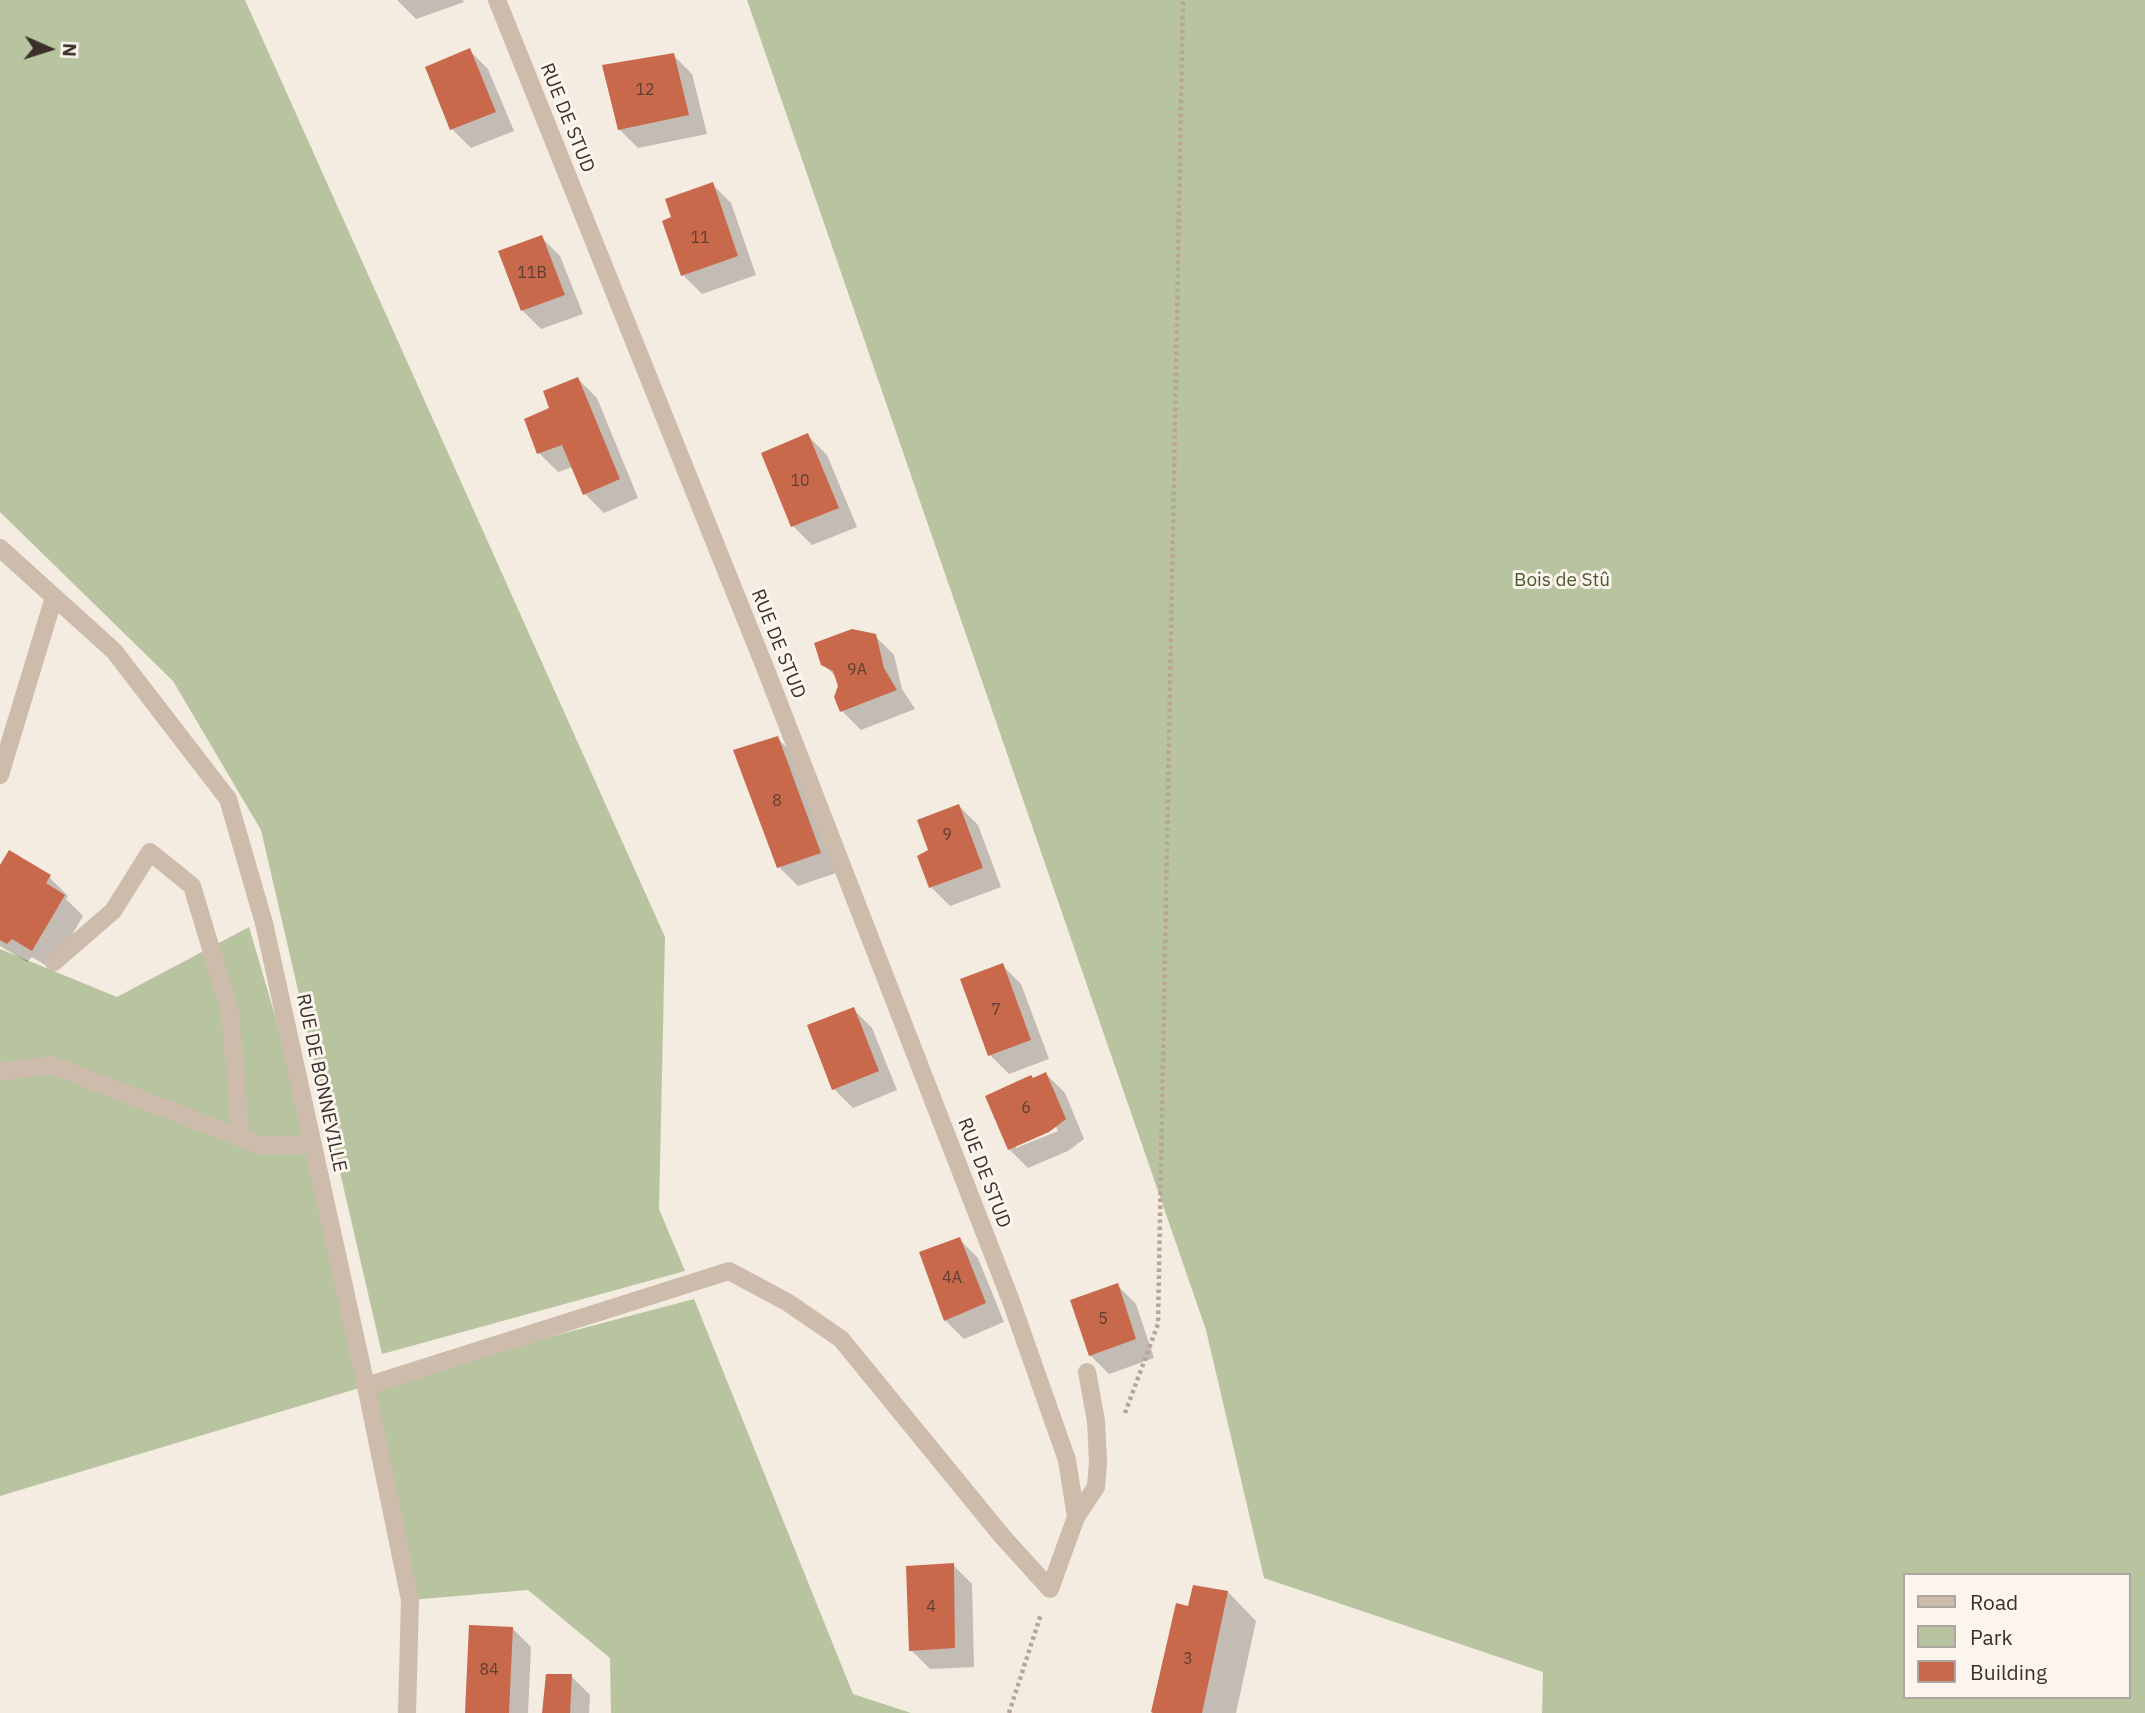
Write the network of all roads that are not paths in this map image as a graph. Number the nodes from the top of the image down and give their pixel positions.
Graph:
1 (497, 0) edge
2 (0, 548) edge
3 (54, 597) junction
4 (0, 775) edge
5 (54, 962) dead end
6 (0, 1072) edge
7 (242, 1138) junction
8 (313, 1145) junction
9 (1087, 1372) dead end
10 (366, 1386) junction
11 (1076, 1517) junction
12 (407, 1713) edge

1 - 11 street, RUE DE STUD
2 - 3 street, RUE DE BONNEVILLE
3 - 4 street
3 - 8 street, RUE DE BONNEVILLE
5 - 7 street
6 - 7 street
7 - 8 street
8 - 10 street, RUE DE BONNEVILLE
9 - 11 street
10 - 11 street
10 - 12 street, RUE DE BONNEVILLE

